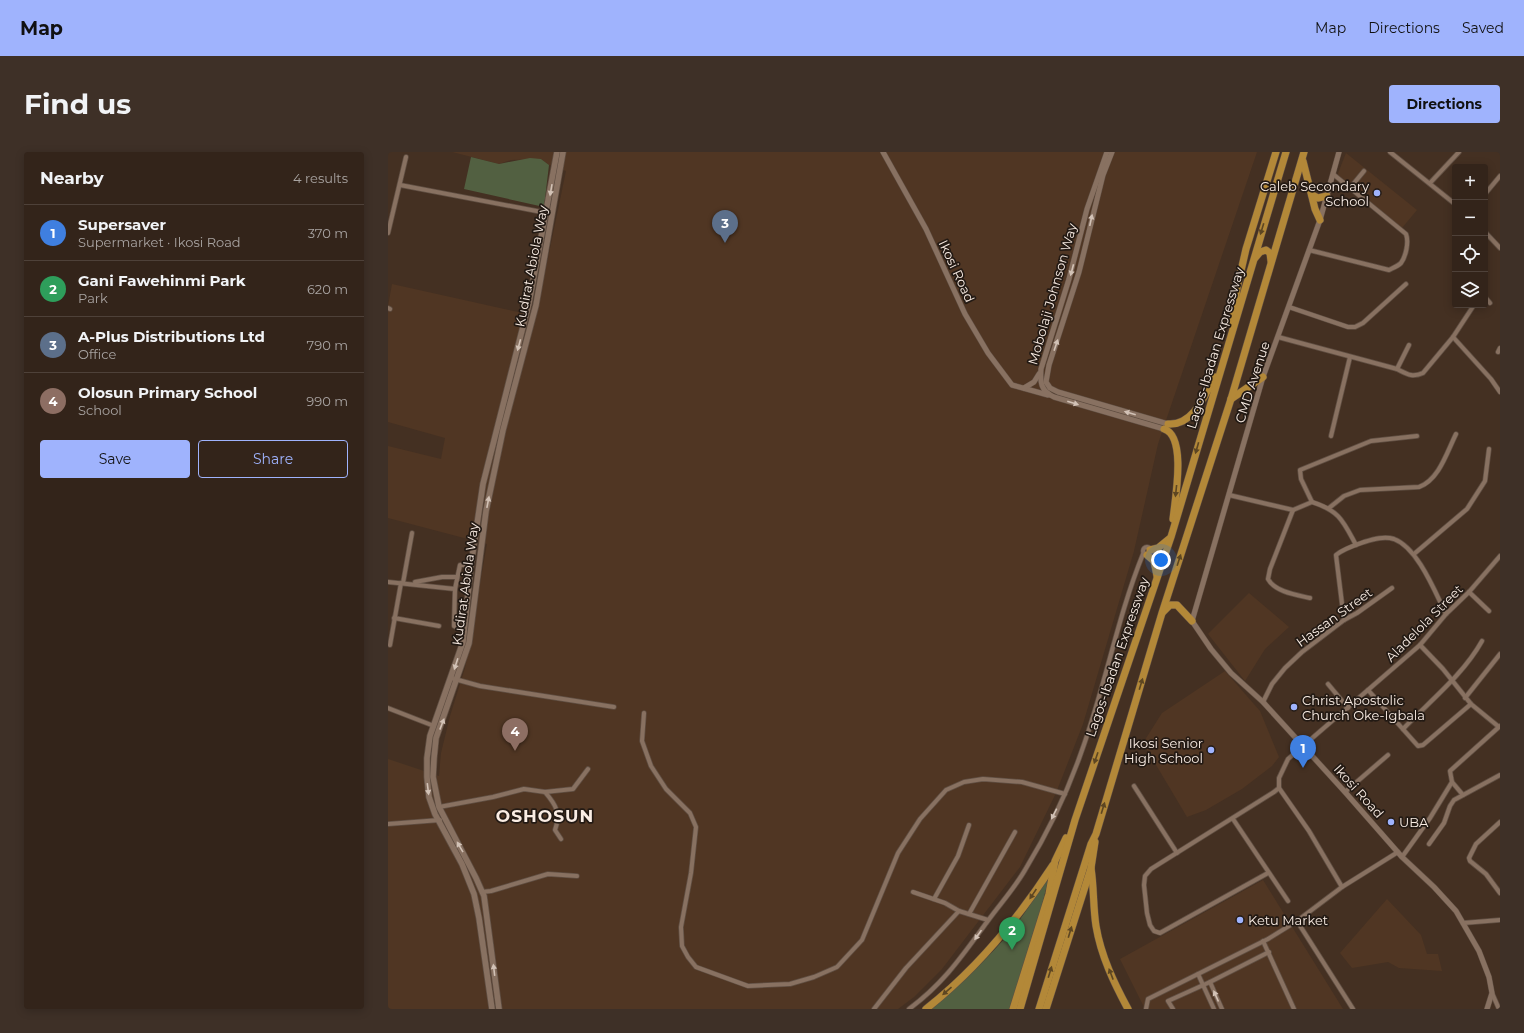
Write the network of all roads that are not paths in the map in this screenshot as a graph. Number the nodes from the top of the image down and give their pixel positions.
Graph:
1 (557, 152) edge
2 (563, 152) edge
3 (882, 152) edge
4 (1107, 152) edge
5 (1112, 152) edge
6 (1276, 152) edge
7 (1286, 152) edge
8 (1304, 152) edge
9 (1339, 152) edge
10 (1459, 152) edge
11 (1393, 153) edge
12 (406, 157) dead end
13 (1364, 170) dead end
14 (1333, 174) junction
15 (1500, 176) edge
16 (1430, 183) junction
17 (400, 185) junction
18 (1350, 188) junction
19 (1488, 190) edge
20 (1312, 195) junction
21 (1327, 196) junction
22 (1452, 201) edge
23 (547, 213) junction
24 (1320, 220) junction
25 (388, 233) edge
26 (1488, 235) edge
27 (1500, 248) edge
28 (1309, 250) junction
29 (1255, 258) junction
30 (1270, 269) junction
31 (1406, 284) dead end
32 (1488, 301) edge
33 (1490, 303) dead end
34 (1290, 307) junction
35 (1472, 308) edge
36 (1232, 331) junction
37 (1278, 337) junction
38 (1453, 337) junction
39 (1409, 345) dead end
40 (1350, 357) junction
41 (1222, 364) junction
42 (1397, 369) junction
43 (1263, 377) junction
44 (1046, 380) junction
45 (1037, 381) junction
46 (1024, 388) junction
47 (1048, 392) junction
48 (1500, 392) edge
49 (1231, 399) junction
50 (1166, 427) junction
51 (1456, 434) dead end
52 (1331, 436) dead end
53 (1417, 436) dead end
54 (1490, 448) dead end
55 (1229, 494) junction
56 (1312, 502) junction
57 (1329, 508) junction
58 (1293, 510) junction
59 (412, 533) dead end
60 (1171, 537) junction
61 (1356, 545) junction
62 (1147, 553) junction
63 (1414, 554) junction
64 (1500, 556) edge
65 (471, 565) junction
66 (470, 575) junction
67 (477, 576) junction
68 (457, 577) junction
69 (1157, 577) junction
70 (388, 582) edge
71 (402, 583) junction
72 (411, 584) junction
73 (456, 588) junction
74 (1392, 588) dead end
75 (1469, 592) junction
76 (1310, 598) dead end
77 (1489, 611) dead end
78 (1162, 614) junction
79 (1446, 614) junction
80 (394, 618) junction
81 (1344, 620) junction
82 (1192, 621) junction
83 (438, 626) dead end
84 (465, 631) junction
85 (1482, 641) dead end
86 (1420, 645) junction
87 (390, 646) dead end
88 (1500, 654) edge
89 (452, 678) junction
90 (458, 679) junction
91 (1452, 680) junction
92 (1328, 684) dead end
93 (1368, 690) junction
94 (1465, 698) junction
95 (1263, 702) junction
96 (1471, 704) junction
97 (614, 707) dead end
98 (388, 708) edge
99 (1348, 708) junction
100 (644, 713) dead end
101 (434, 726) junction
102 (1500, 726) edge
103 (1403, 729) junction
104 (1304, 747) junction
105 (1388, 755) dead end
106 (588, 769) dead end
107 (1500, 775) edge
108 (1452, 782) junction
109 (1134, 786) dead end
110 (1279, 788) junction
111 (545, 792) junction
112 (1345, 792) junction
113 (1065, 794) junction
114 (1463, 795) junction
115 (439, 808) junction
116 (445, 819) junction
117 (1234, 819) junction
118 (1075, 820) junction
119 (438, 821) junction
120 (1500, 822) edge
121 (388, 824) edge
122 (969, 825) dead end
123 (1015, 832) dead end
124 (1096, 834) junction
125 (561, 839) dead end
126 (1429, 844) dead end
127 (1398, 852) junction
128 (1177, 853) junction
129 (1402, 857) junction
130 (1055, 861) junction
131 (1091, 868) junction
132 (1268, 873) junction
133 (577, 876) dead end
134 (1342, 887) junction
135 (482, 892) junction
136 (913, 892) dead end
137 (1500, 893) edge
138 (934, 899) junction
139 (1288, 901) dead end
140 (959, 911) junction
141 (969, 914) junction
142 (988, 920) junction
143 (1500, 920) edge
144 (1297, 921) junction
145 (1463, 923) junction
146 (1263, 941) junction
147 (1270, 952) junction
148 (1198, 974) junction
149 (1210, 982) junction
150 (1203, 985) junction
151 (1492, 993) junction
152 (492, 1009) edge
153 (499, 1009) edge
154 (874, 1009) edge
155 (909, 1009) edge
156 (926, 1009) edge
157 (1014, 1009) edge
158 (1020, 1009) edge
159 (1039, 1009) edge
160 (1046, 1009) edge
161 (1128, 1009) edge
162 (1146, 1009) edge
163 (1173, 1009) edge
164 (1214, 1009) edge
165 (1222, 1009) edge
166 (1294, 1009) edge
167 (1353, 1009) edge
168 (1487, 1009) edge
169 (1500, 1009) edge

1 -> 23 main road, Kudirat Abiola Way
67 -> 2 main road, Kudirat Abiola Way
3 - 46 street, Ikosi Road
4 -> 45 street, Mobolaji Johnson Way
44 -> 5 street, Mobolaji Johnson Way
6 - 36 highway
7 -> 29 highway, Lagos-Ibadan Expressway
8 - 20 highway
8 - 30 highway
9 - 14 street, CMD Avenue
10 - 16 street
11 - 16 street
12 - 17 street
13 - 18 street
14 - 18 street
14 - 21 street, CMD Avenue
15 - 19 street
16 - 22 street
17 - 23 street
17 - 25 street
18 - 28 street
20 - 21 highway
20 - 24 highway
21 - 24 street, CMD Avenue
23 -> 65 main road, Kudirat Abiola Way
24 - 28 street, CMD Avenue
26 - 27 street
28 - 34 street, CMD Avenue
29 - 30 highway
29 - 36 highway, Lagos-Ibadan Expressway
30 - 49 highway
31 - 34 street
32 - 33 street
34 - 37 street, CMD Avenue
35 - 38 street
36 - 41 highway, Lagos-Ibadan Expressway
37 - 40 street
37 - 43 street, CMD Avenue
38 - 42 street
38 - 48 street
39 - 42 street
40 - 42 street
40 - 52 street
41 - 50 highway
41 -> 60 highway, Lagos-Ibadan Expressway
43 - 49 highway
43 - 55 street, CMD Avenue
44 - 45 street
44 - 47 street, Mobolaji Johnson Way
45 - 46 street
45 - 47 street, Mobolaji Johnson Way
46 - 47 street, Ikosi Road
50 -> 47 street
47 -> 50 street
78 -> 49 highway
50 -> 60 highway
51 - 57 street
53 - 56 street
54 - 63 street
55 - 58 street
55 - 82 street, CMD Avenue
56 - 57 street
56 - 58 street
57 - 61 street
58 - 76 street
59 - 71 street
60 - 62 highway
60 - 69 highway, Lagos-Ibadan Expressway
61 - 63 street
61 - 81 street
62 - 69 highway
62 - 113 street
63 - 79 street
64 - 75 street, Aladelola Street
65 - 66 main road, Kudirat Abiola Way
65 - 68 street
66 - 67 main road
66 - 84 main road, Kudirat Abiola Way
67 - 90 main road, Kudirat Abiola Way
68 - 72 street
68 - 73 street
69 -> 118 highway, Lagos-Ibadan Expressway
70 - 71 street
71 - 72 street
71 - 80 street
72 - 73 street
73 - 84 street
74 - 81 street, Hassan Street
75 - 77 street
75 - 79 street, Aladelola Street
78 - 82 highway
124 -> 78 highway
79 - 86 street, Aladelola Street
80 - 83 street
80 - 87 street
81 - 95 street, Hassan Street
82 - 95 street, Ikosi Road
84 -> 89 main road, Kudirat Abiola Way
85 - 91 street
86 - 91 street
86 - 93 street, Aladelola Street
88 - 94 street
89 - 90 street
89 - 101 main road, Kudirat Abiola Way
90 - 97 street
115 -> 90 main road, Kudirat Abiola Way
91 - 94 street
91 - 103 street
92 - 99 street
93 - 99 street, Aladelola Street
93 - 103 street
94 - 96 street
95 - 104 street, Ikosi Road
96 - 102 street
96 - 103 street
98 - 101 street
99 - 104 street, Aladelola Street
100 - 113 street
101 -> 119 main road, Kudirat Abiola Way
102 - 108 street
104 - 110 street, Aladelola Street
104 - 112 street, Ikosi Road
105 - 112 street
106 - 111 street
107 - 114 street
108 - 114 street
108 - 129 street
109 - 128 street
110 - 117 street
110 - 134 street
111 - 115 street
111 - 125 street
112 - 127 street, Ikosi Road
113 -> 142 street
114 - 126 street
115 - 116 main road, Kudirat Abiola Way
116 - 119 street
135 -> 116 main road, Kudirat Abiola Way
117 - 128 street
117 - 132 street
118 - 130 highway
118 - 158 highway, Lagos-Ibadan Expressway
119 - 121 street
119 - 152 main road, Kudirat Abiola Way
120 - 137 street
122 - 138 street
123 - 141 street
124 - 131 highway
159 -> 124 highway
127 - 129 street, Ikosi Road
127 - 134 street
128 - 132 street
129 - 145 street, Ikosi Road
130 -> 156 highway
130 - 157 highway
160 -> 131 highway
161 -> 131 highway
132 - 139 street
133 - 135 street
134 - 144 street
153 -> 135 main road, Kudirat Abiola Way
136 - 138 street
138 - 140 street
140 - 141 street
140 - 154 street
141 - 142 street
142 -> 155 street
143 - 145 street
144 - 146 street
144 - 167 street
145 - 151 street, Ikosi Road
146 - 147 street
146 - 148 street
147 - 149 street
147 - 166 street
148 - 150 street
148 - 162 street
149 - 150 street
165 -> 149 street
150 - 163 street
150 - 164 street
151 - 168 street
151 - 169 street

